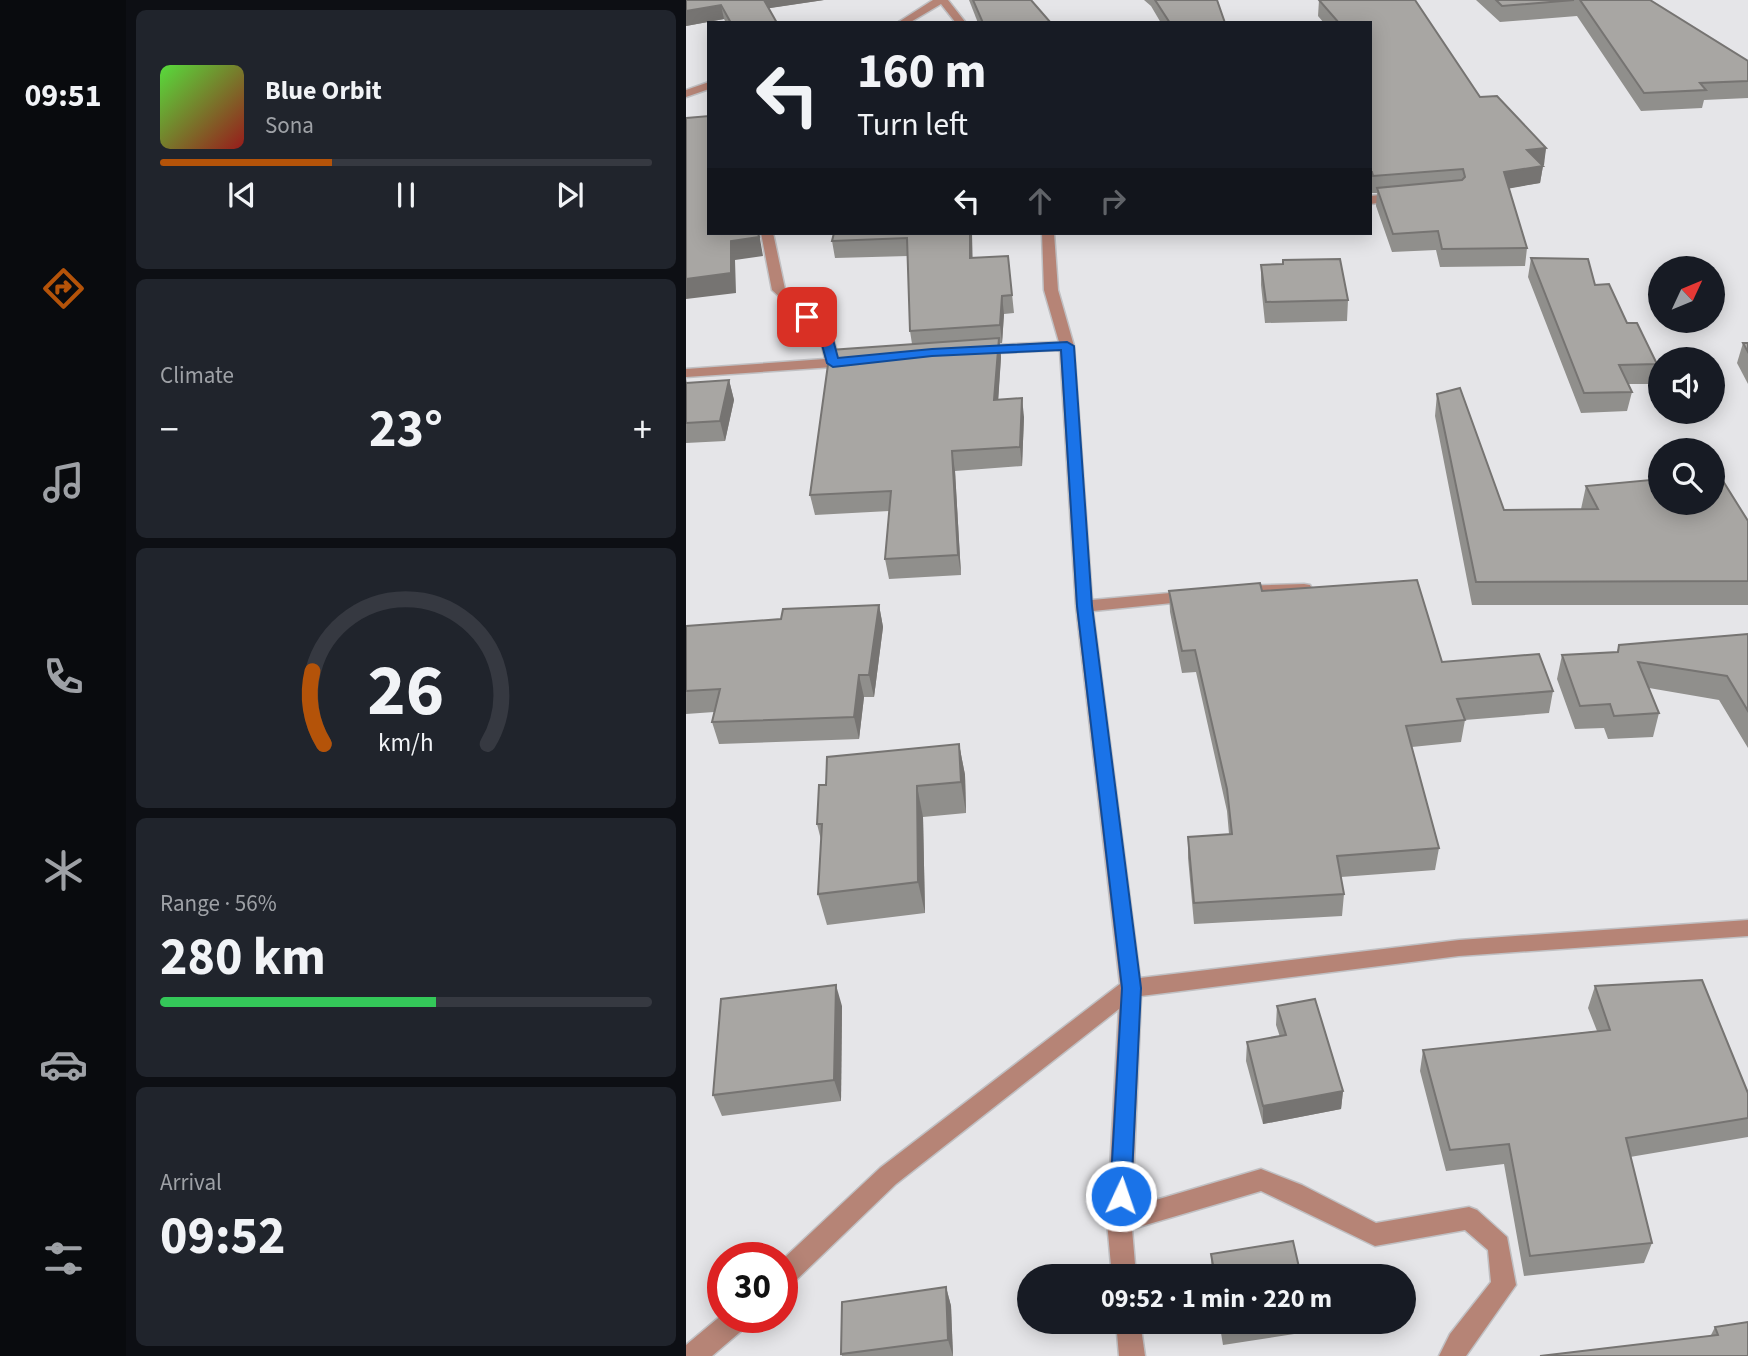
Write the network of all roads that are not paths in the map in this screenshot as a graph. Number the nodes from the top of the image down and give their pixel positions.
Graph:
1 (942, 0) edge
2 (905, 21) edge
3 (959, 21) edge
4 (707, 86) edge
5 (686, 93) edge
6 (1419, 196) edge
7 (1372, 200) edge
8 (767, 235) edge
9 (1048, 235) edge
10 (1067, 346) junction
11 (959, 351) edge
12 (870, 359) edge
13 (833, 363) junction
14 (686, 373) edge
15 (1318, 589) edge
16 (1084, 606) junction
17 (1748, 928) edge
18 (1131, 988) junction
19 (1119, 1222) junction
20 (798, 1262) edge
21 (1123, 1264) edge
22 (720, 1333) edge
23 (1129, 1334) edge
24 (693, 1356) edge
25 (1132, 1356) edge
26 (1452, 1356) edge

1 - 2 street
1 - 3 street
4 - 5 street
6 - 7 street
8 - 13 street
9 - 10 street
10 - 11 street
10 - 16 street
12 - 13 street
13 - 14 street
15 - 16 street
16 - 18 street
17 - 18 street
18 - 19 street
18 - 20 street
19 - 21 street
19 - 26 street
22 - 24 street
23 - 25 street

